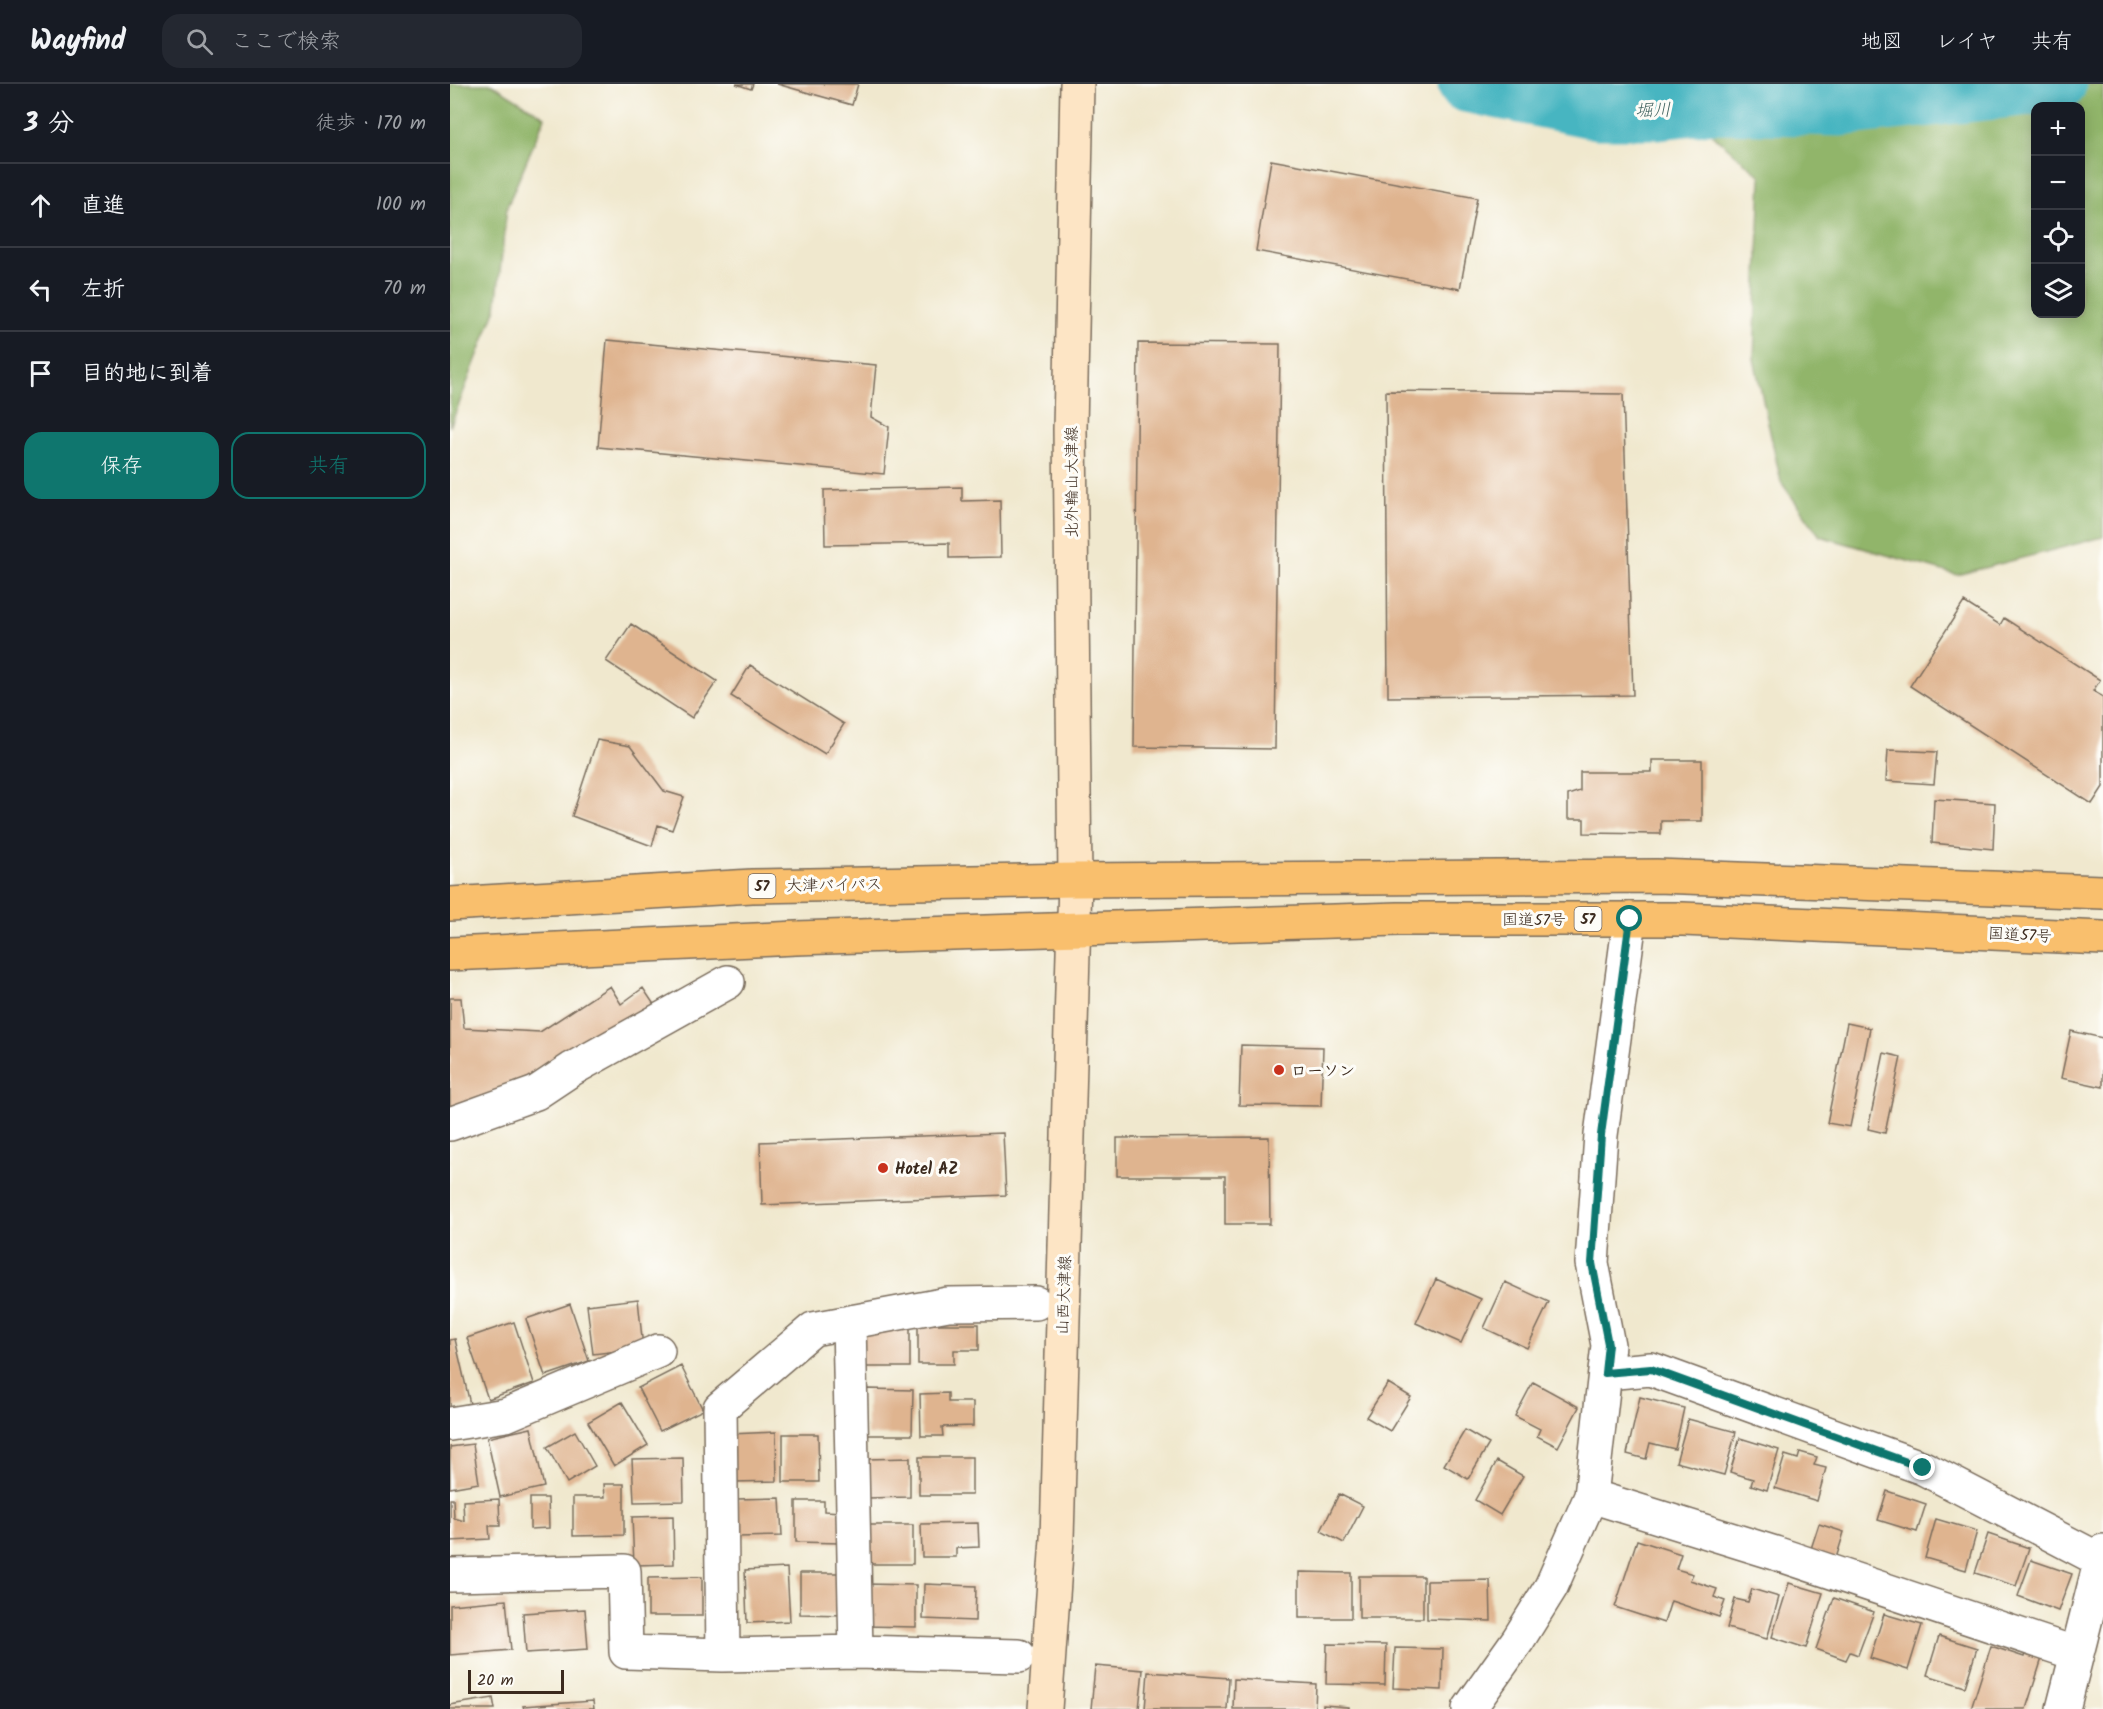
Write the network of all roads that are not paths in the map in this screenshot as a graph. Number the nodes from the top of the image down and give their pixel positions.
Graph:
1 (1077, 84) edge
2 (1075, 880) junction
3 (2103, 892) edge
4 (450, 904) edge
5 (1630, 919) junction
6 (1073, 930) junction
7 (2103, 938) edge
8 (450, 954) edge
9 (728, 982) dead end
10 (450, 1124) edge
11 (1036, 1303) dead end
12 (849, 1322) junction
13 (658, 1351) dead end
14 (1605, 1373) junction
15 (450, 1424) edge
16 (1591, 1496) junction
17 (2102, 1555) edge
18 (450, 1575) edge
19 (856, 1652) junction
20 (2077, 1654) junction
21 (723, 1655) junction
22 (1019, 1656) dead end
23 (1045, 1709) edge
24 (1469, 1709) edge
25 (2063, 1709) edge

1 - 2 main road, 北外輪山大津線
2 - 3 highway, 57
2 - 4 highway, 大津バイパス / 57
2 - 6 main road, 山西大津線
5 - 6 highway, 国道57号 / 57
5 - 7 highway, 国道57号 / 57
5 - 14 street
6 - 8 highway, 57
6 - 23 main road, 山西大津線
9 - 10 street
11 - 12 street
12 - 19 street
12 - 21 street
13 - 15 street
14 - 16 street
14 - 17 street
16 - 20 street
16 - 24 street
17 - 20 street
18 - 21 street
19 - 21 street
19 - 22 street
20 - 25 street

